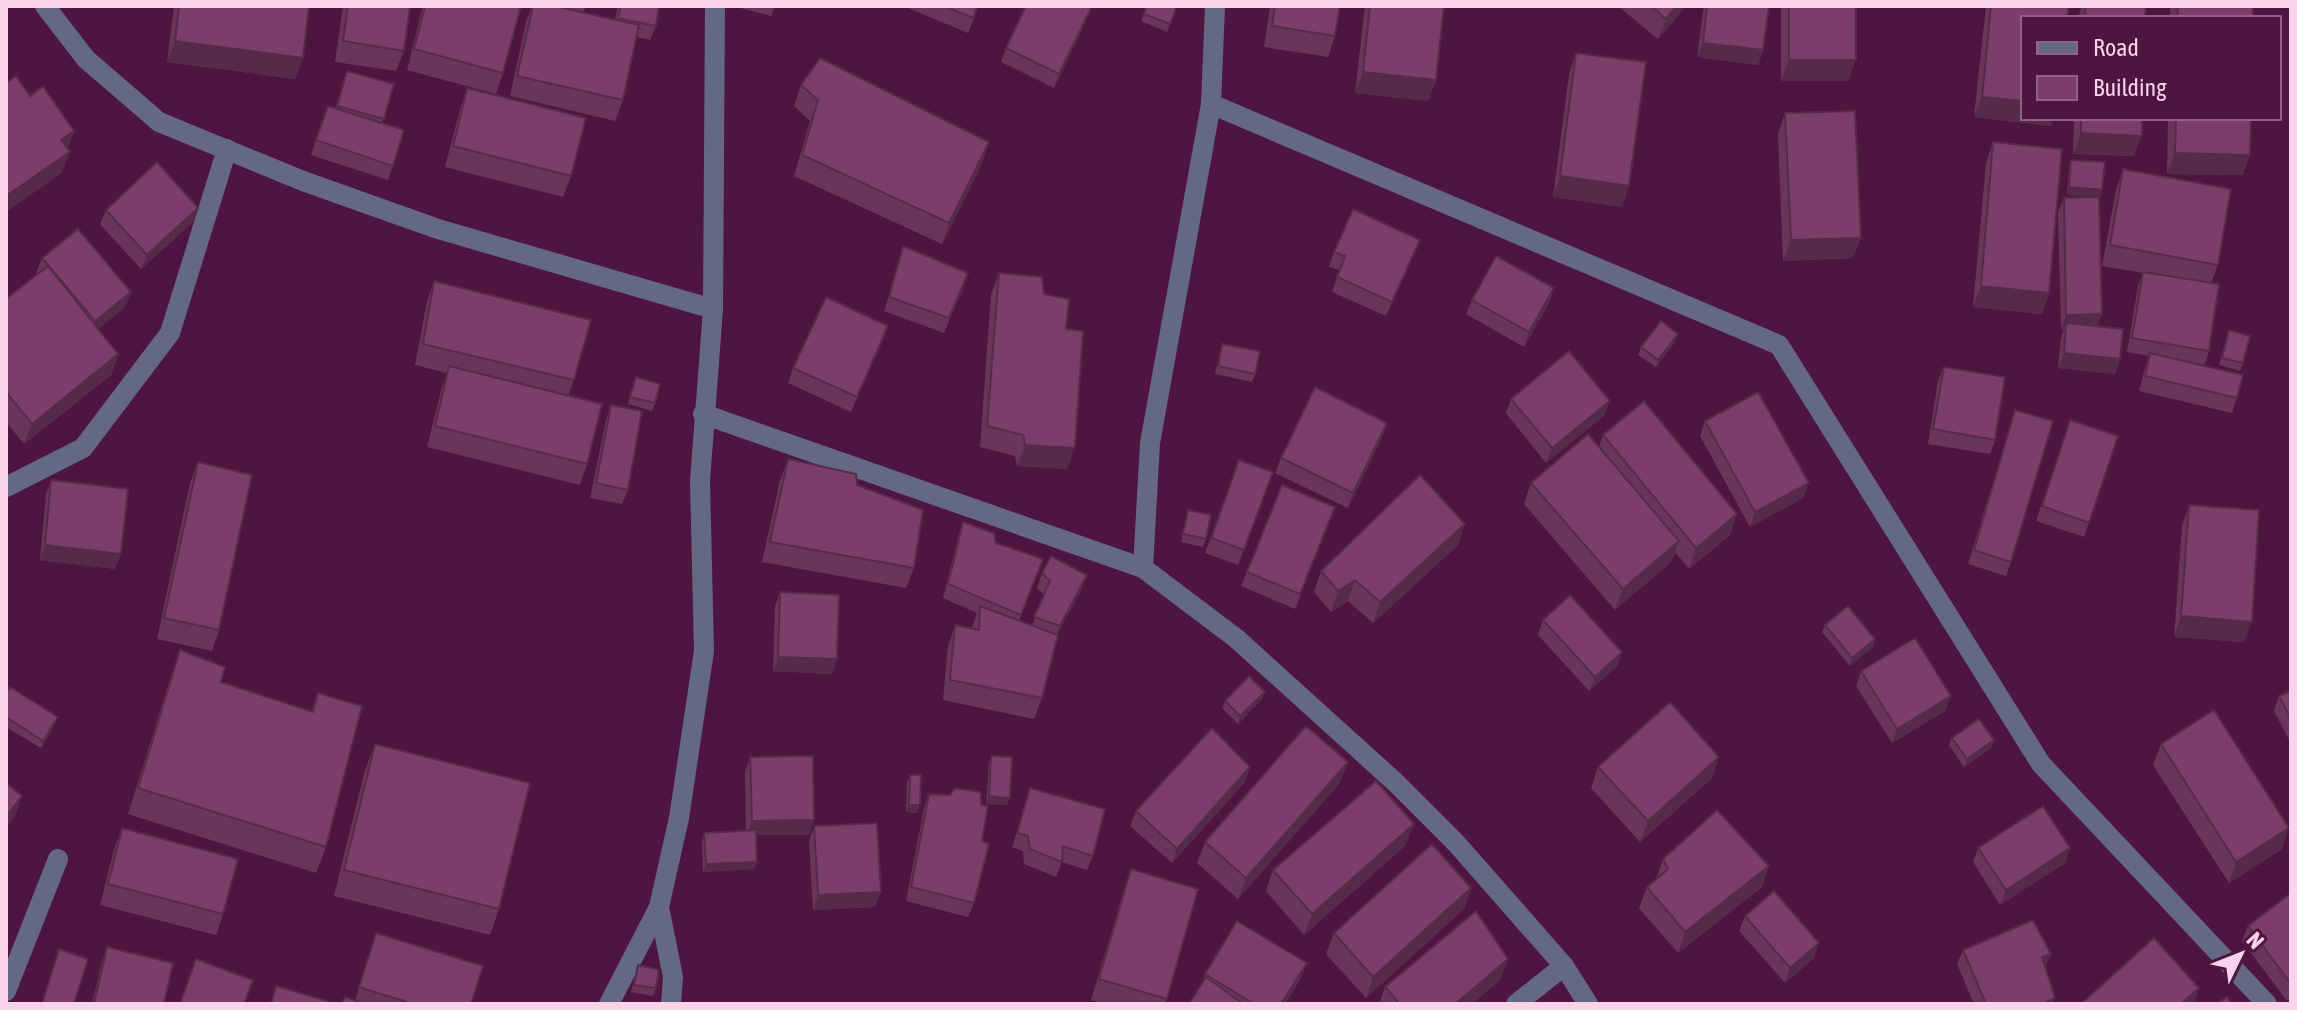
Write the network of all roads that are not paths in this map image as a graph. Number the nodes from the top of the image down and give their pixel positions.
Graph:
1 (45, 6) edge
2 (715, 6) edge
3 (1215, 6) edge
4 (1211, 104) junction
5 (227, 149) junction
6 (713, 309) junction
7 (703, 414) junction
8 (6, 487) edge
9 (1143, 568) junction
10 (58, 859) dead end
11 (659, 907) junction
12 (1564, 966) junction
13 (6, 991) edge
14 (609, 1004) edge
15 (671, 1004) edge
16 (1516, 1004) edge
17 (1588, 1004) edge
18 (2267, 1004) edge

1 - 5 street
2 - 6 street
3 - 4 street
4 - 9 street
4 - 18 street
5 - 6 street
5 - 8 street
6 - 7 street
7 - 9 street
7 - 11 street
9 - 12 street
10 - 13 street
11 - 14 street
11 - 15 street
12 - 16 street
12 - 17 street

